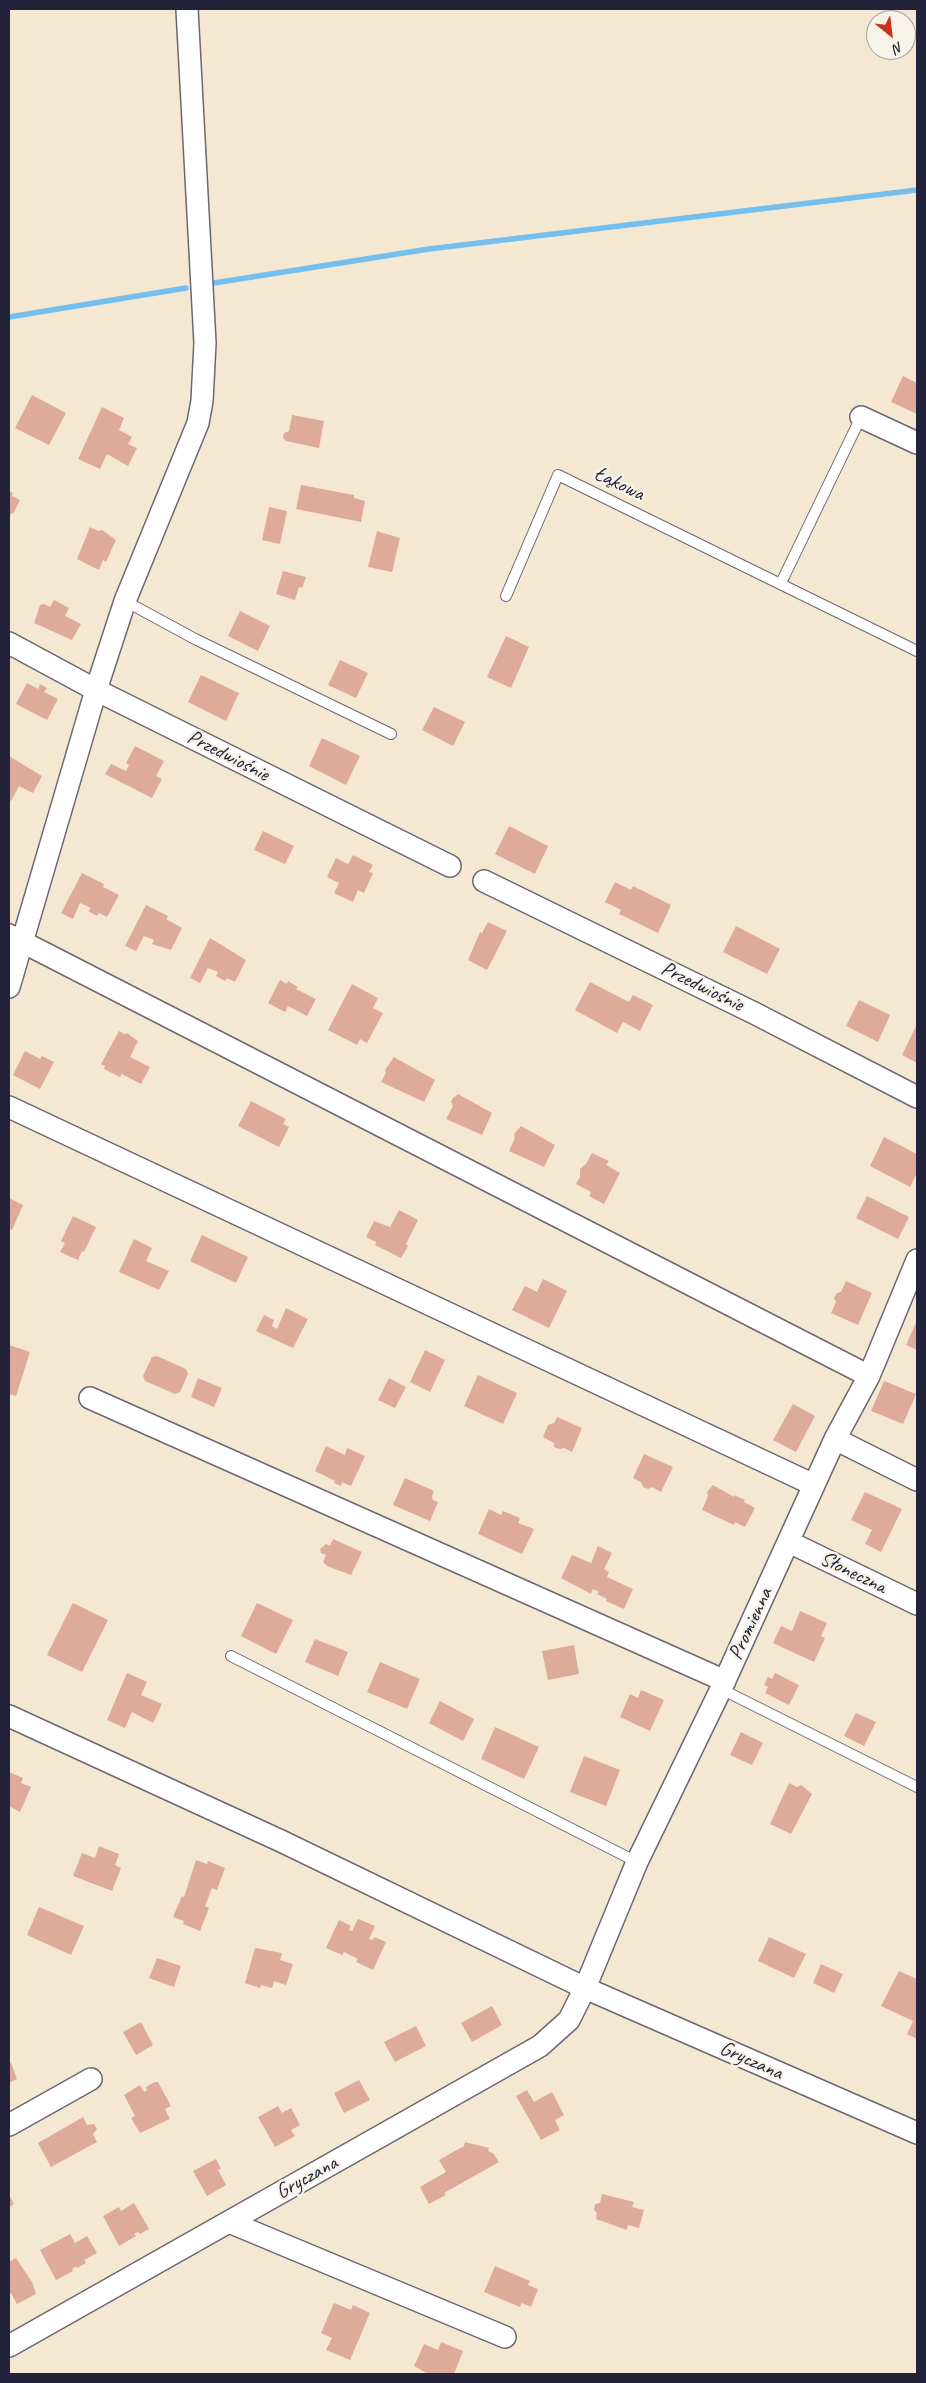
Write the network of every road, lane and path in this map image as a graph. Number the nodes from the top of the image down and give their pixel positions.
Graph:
1 (187, 9) edge
2 (861, 417) joint
3 (917, 444) edge
4 (781, 583) junction
5 (506, 596) dead end
6 (125, 601) junction
7 (9, 643) edge
8 (917, 650) edge
9 (96, 690) junction
10 (391, 734) dead end
11 (450, 866) dead end
12 (484, 881) dead end
13 (15, 938) edge
14 (9, 987) edge
15 (917, 1097) edge
16 (9, 1107) edge
17 (916, 1266) edge
18 (869, 1376) junction
19 (90, 1398) dead end
20 (835, 1439) junction
21 (917, 1480) edge
22 (814, 1485) junction
23 (789, 1542) junction
24 (917, 1604) edge
25 (231, 1656) dead end
26 (723, 1685) junction
27 (9, 1716) edge
28 (917, 1786) edge
29 (637, 1862) junction
30 (585, 1988) junction
31 (91, 2079) dead end
32 (9, 2125) edge
33 (917, 2134) edge
34 (229, 2222) junction
35 (505, 2337) dead end
36 (9, 2346) edge

1 - 6 street
2 - 3 street
2 - 4 lane
4 - 5 lane, Łąkowa
4 - 8 lane, Łąkowa
6 - 9 street
6 - 10 lane
7 - 9 street, Przedwiośnie
9 - 11 street, Przedwiośnie
9 - 13 street
12 - 15 street, Przedwiośnie
13 - 14 street
13 - 18 street
16 - 22 street
17 - 18 street, Promienna
18 - 20 street, Promienna
19 - 26 street
20 - 21 street
20 - 22 street, Promienna
22 - 23 street, Promienna
23 - 24 street, Słoneczna
23 - 26 street, Promienna
25 - 29 lane
26 - 28 lane
26 - 29 street, Promienna
27 - 30 street, Gryczana
29 - 30 street, Promienna
30 - 33 street, Gryczana
30 - 34 street, Gryczana
31 - 32 street
34 - 35 street
34 - 36 street, Gryczana

